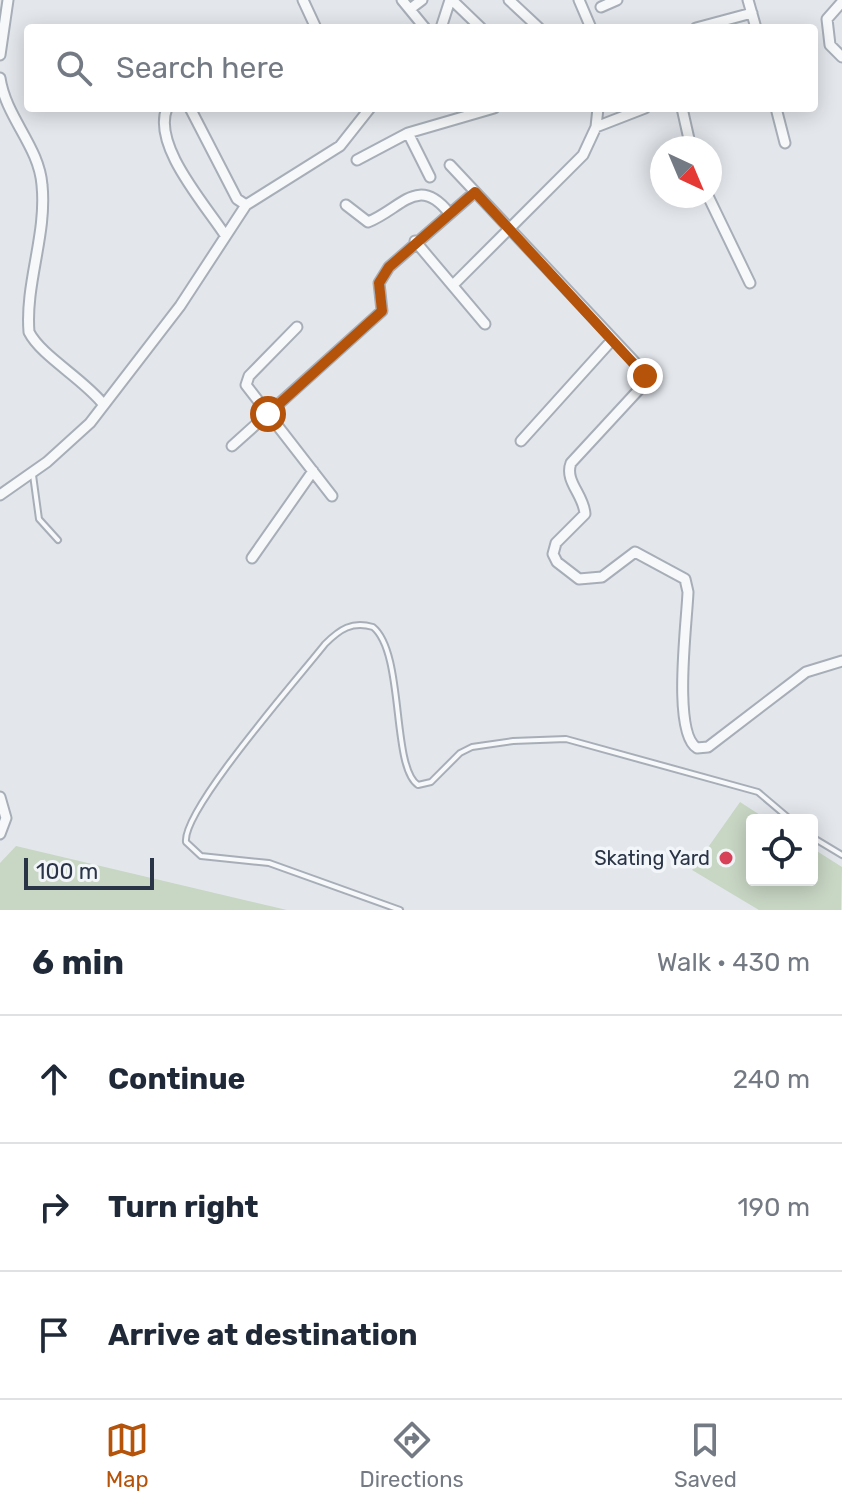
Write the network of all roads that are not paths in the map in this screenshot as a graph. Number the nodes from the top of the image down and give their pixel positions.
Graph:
1 (8, 0) edge
2 (303, 0) edge
3 (402, 0) edge
4 (422, 0) edge
5 (451, 0) edge
6 (509, 0) edge
7 (579, 0) edge
8 (617, 0) edge
9 (748, 0) edge
10 (842, 2) edge
11 (601, 7) dead end
12 (410, 9) junction
13 (752, 13) junction
14 (314, 24) edge
15 (422, 24) edge
16 (442, 24) edge
17 (477, 24) edge
18 (535, 24) edge
19 (589, 24) edge
20 (711, 24) edge
21 (755, 24) edge
22 (0, 55) edge
23 (842, 57) edge
24 (0, 78) edge
25 (166, 112) edge
26 (192, 112) edge
27 (367, 112) edge
28 (480, 112) edge
29 (598, 112) edge
30 (635, 112) edge
31 (683, 112) edge
32 (777, 112) edge
33 (596, 127) junction
34 (408, 133) junction
35 (688, 136) edge
36 (785, 143) dead end
37 (357, 160) dead end
38 (450, 165) dead end
39 (430, 177) dead end
40 (475, 192) junction
41 (246, 205) junction
42 (346, 205) dead end
43 (714, 208) edge
44 (449, 213) junction
45 (509, 230) junction
46 (225, 235) junction
47 (415, 241) junction
48 (750, 283) dead end
49 (453, 285) junction
50 (485, 324) dead end
51 (297, 327) dead end
52 (613, 339) junction
53 (104, 405) junction
54 (268, 414) junction
55 (521, 441) dead end
56 (232, 446) dead end
57 (313, 471) junction
58 (33, 473) junction
59 (0, 495) edge
60 (332, 496) dead end
61 (58, 540) dead end
62 (252, 558) dead end
63 (842, 661) edge
64 (0, 797) edge
65 (784, 814) edge
66 (0, 834) edge
67 (818, 841) edge
68 (842, 855) edge
69 (400, 910) edge

1 - 22 street
2 - 14 street
3 - 12 street
4 - 12 street
5 - 16 street
5 - 17 street
6 - 18 street
7 - 19 street
8 - 11 street
9 - 13 street
10 - 23 street
12 - 15 street
13 - 20 street
13 - 21 street
24 - 53 street
25 - 46 street
26 - 41 street
27 - 41 street
28 - 34 street
29 - 33 street
30 - 33 street
31 - 35 street
32 - 36 street
33 - 45 street
34 - 37 street
34 - 39 street
38 - 40 street
40 - 44 street
40 - 45 street
41 - 46 street
42 - 44 street
43 - 48 street
44 - 47 street
45 - 49 street
45 - 52 street
46 - 53 street
47 - 49 street
47 - 54 street
49 - 50 street
51 - 54 street
52 - 55 street
52 - 63 street
53 - 58 street
54 - 56 street
54 - 57 street
57 - 60 street
57 - 62 street
58 - 59 street
58 - 61 lane
64 - 66 street
65 - 69 lane
67 - 68 lane

